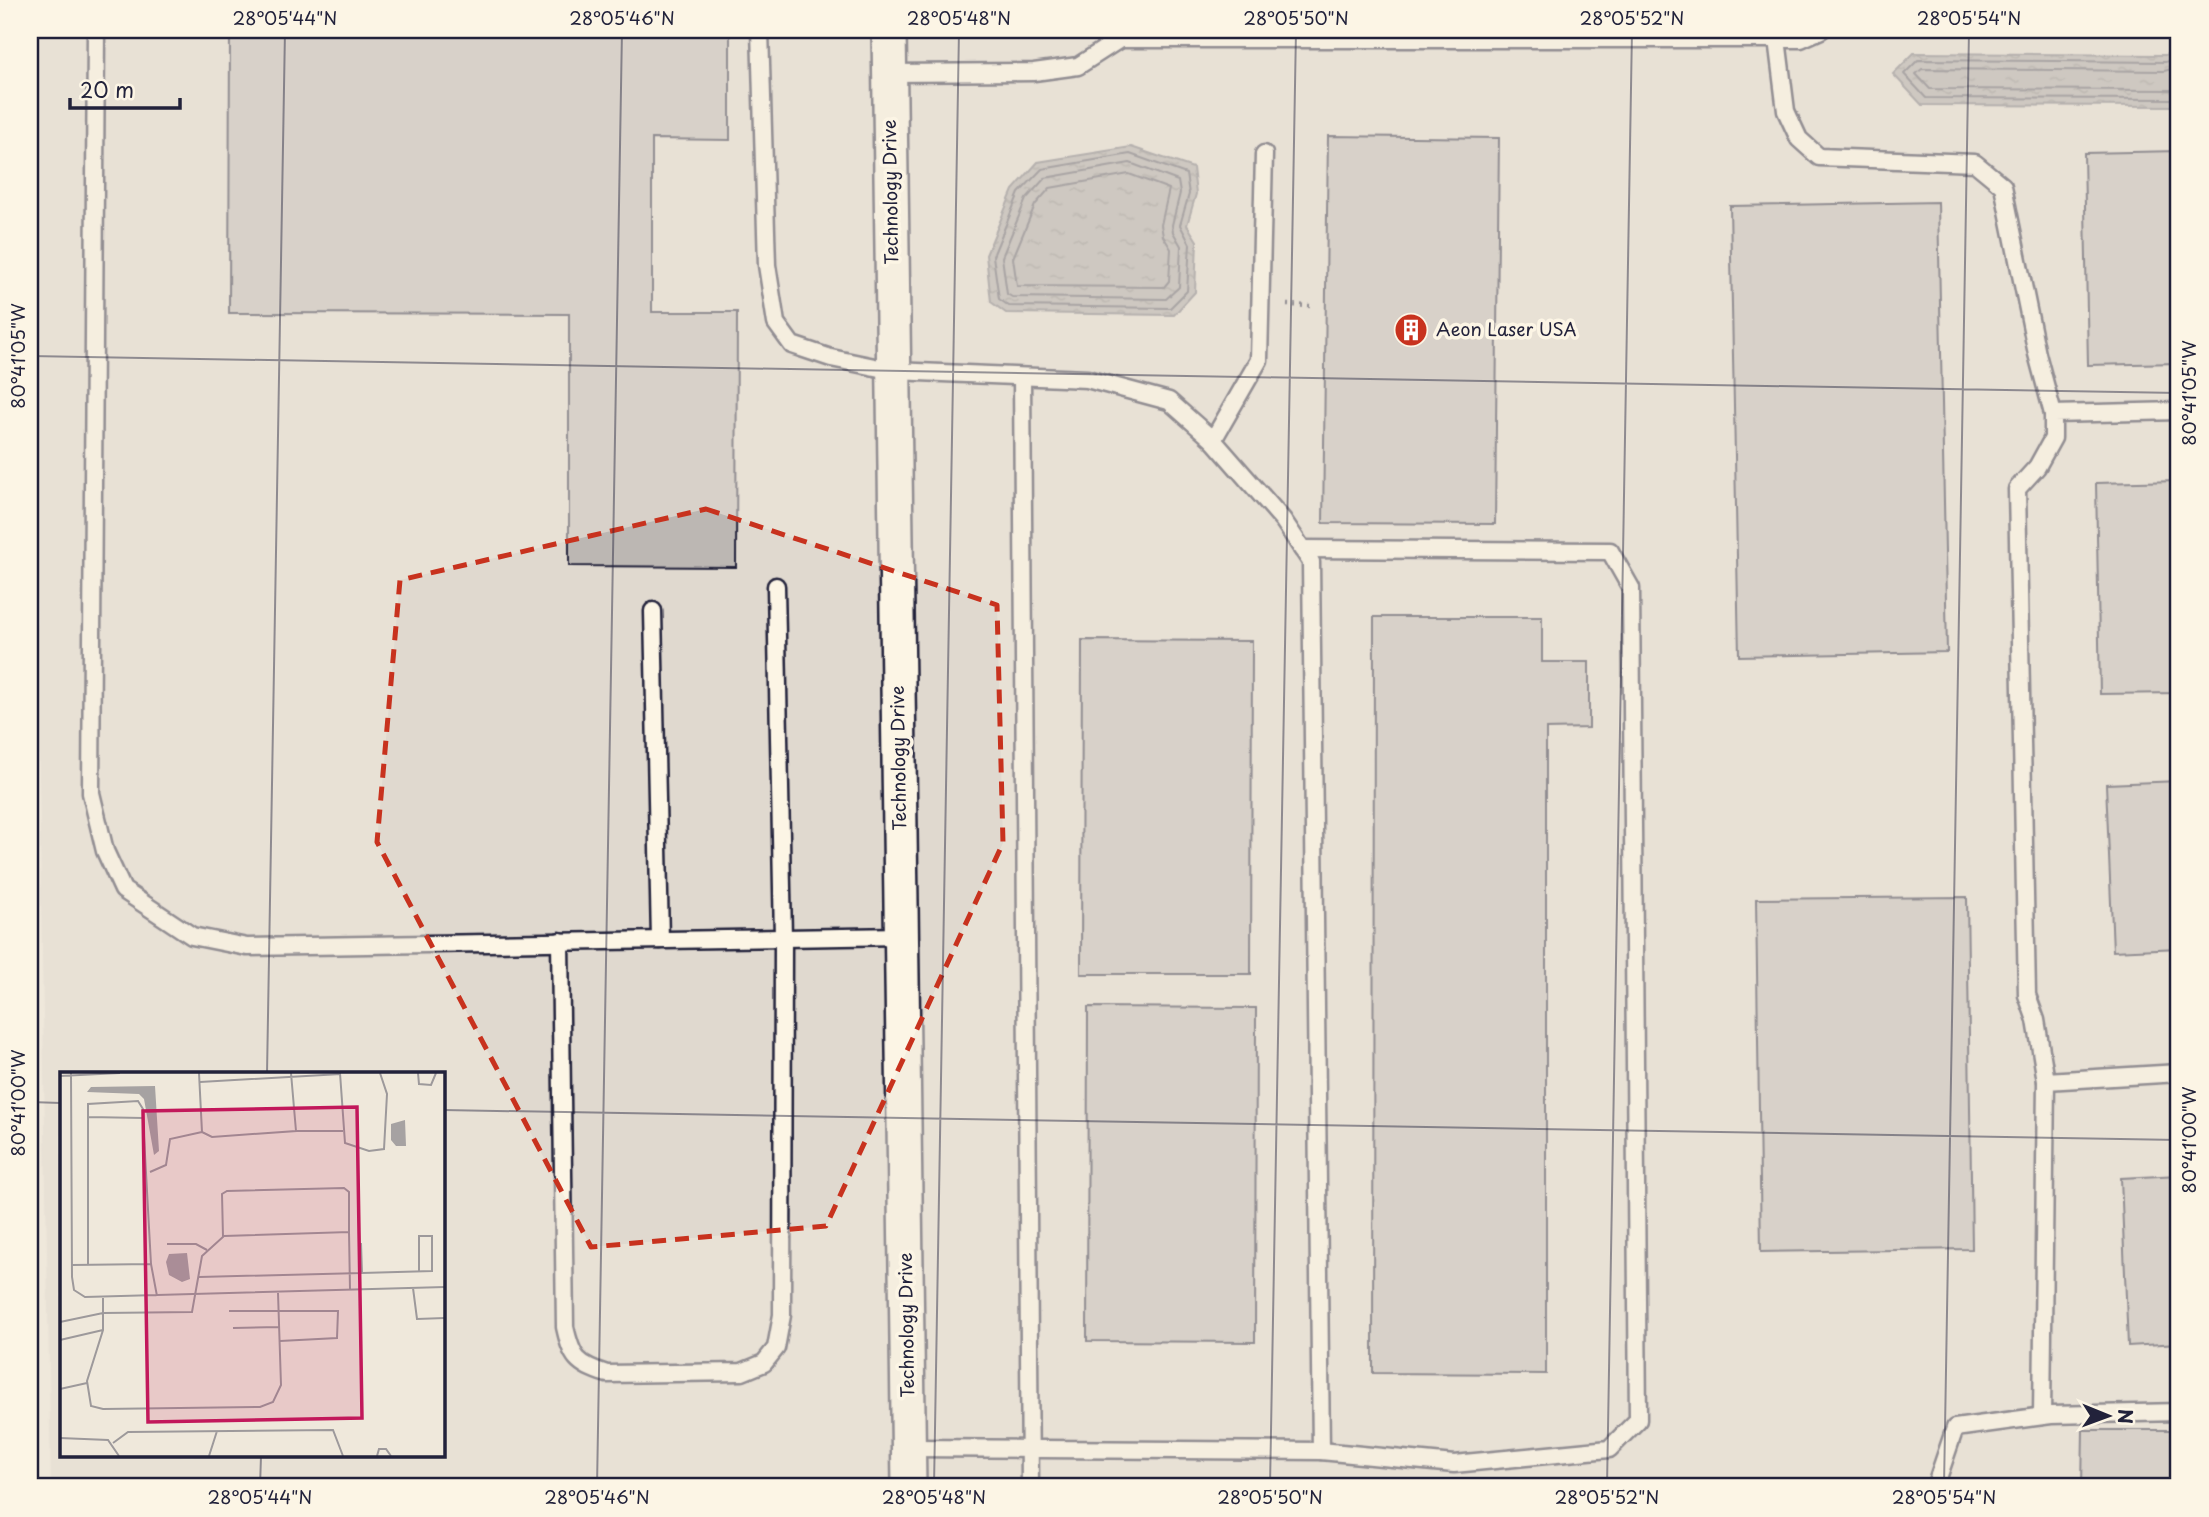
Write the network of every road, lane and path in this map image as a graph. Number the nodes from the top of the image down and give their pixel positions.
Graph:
1 (96, 30) edge
2 (760, 30) edge
3 (889, 30) edge
4 (1821, 30) edge
5 (1120, 34) edge
6 (1777, 39) junction
7 (889, 73) junction
8 (1264, 155) dead end
9 (1275, 305) dead end
10 (1311, 306) dead end
11 (894, 370) junction
12 (1022, 377) junction
13 (2179, 411) edge
14 (2053, 414) junction
15 (1213, 440) junction
16 (1302, 549) junction
17 (776, 586) dead end
18 (653, 611) dead end
19 (902, 936) junction
20 (783, 938) junction
21 (660, 940) junction
22 (560, 942) junction
23 (2179, 1073) edge
24 (2046, 1081) junction
25 (2179, 1412) edge
26 (2042, 1416) junction
27 (909, 1448) junction
28 (1030, 1448) junction
29 (1321, 1451) junction
30 (909, 1487) edge
31 (1030, 1487) edge
32 (1935, 1487) edge

1 - 22 lane
2 - 11 lane
3 - 7 street, Technology Drive
4 - 6 lane
5 - 6 lane
5 - 7 lane
6 - 14 lane
7 - 11 street, Technology Drive
8 - 15 lane
9 - 10 path
11 - 12 lane
11 - 19 street, Technology Drive
12 - 15 lane
12 - 28 lane
13 - 14 lane
14 - 24 lane
15 - 16 lane
16 - 29 lane
16 - 29 lane
17 - 20 lane
18 - 21 lane
19 - 20 lane
19 - 27 street, Technology Drive
20 - 21 lane
20 - 22 lane
21 - 22 lane
23 - 24 lane
24 - 26 lane
25 - 26 lane
26 - 32 lane
27 - 28 lane
27 - 30 street, Technology Drive
28 - 29 lane
28 - 31 lane

